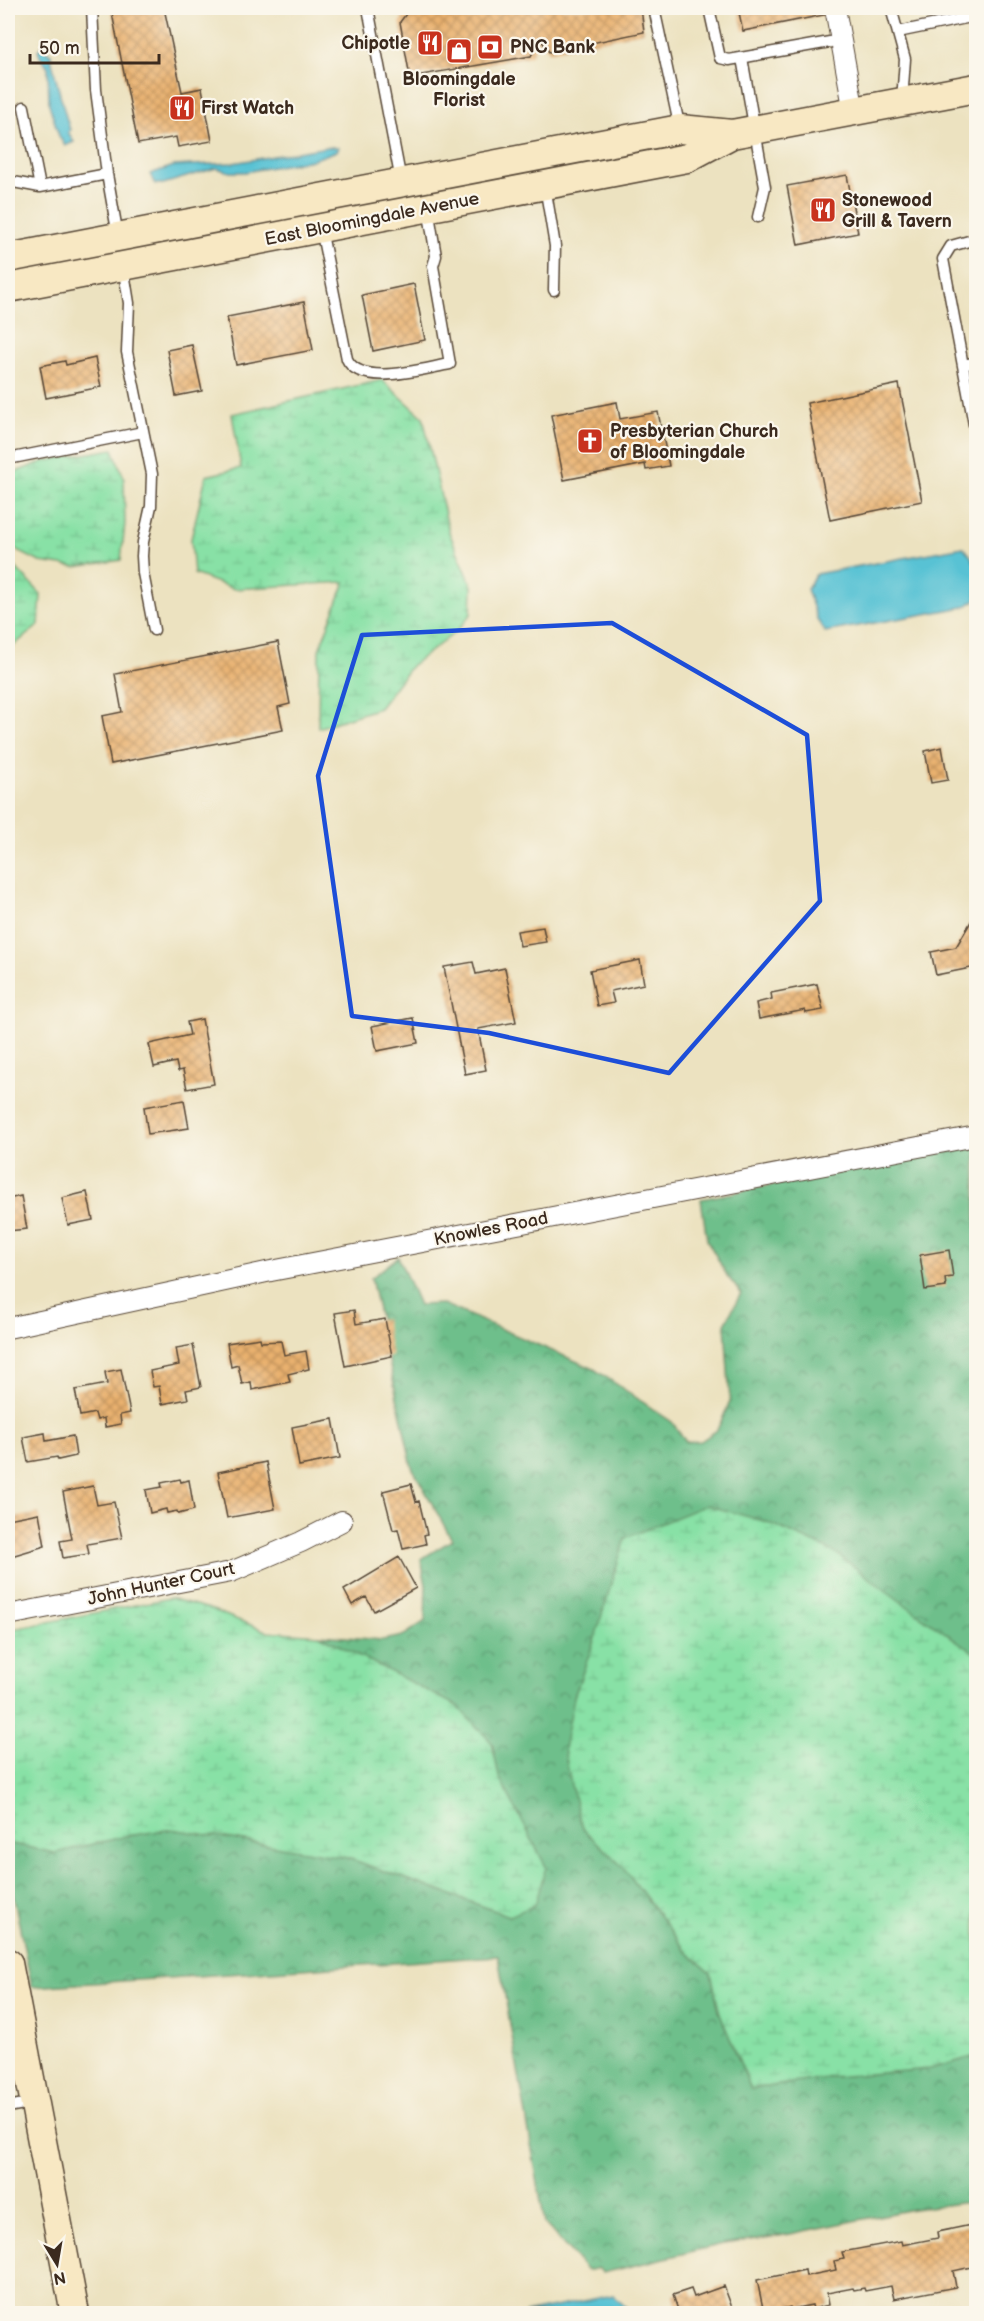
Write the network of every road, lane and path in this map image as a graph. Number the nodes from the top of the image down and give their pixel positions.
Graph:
1 (92, 8) edge
2 (368, 8) edge
3 (654, 8) edge
4 (709, 8) edge
5 (835, 8) edge
6 (891, 8) edge
7 (976, 16) edge
8 (898, 32) junction
9 (841, 40) junction
10 (742, 57) junction
11 (976, 88) edge
12 (902, 102) junction
13 (24, 107) dead end
14 (854, 111) junction
15 (680, 129) junction
16 (744, 132) junction
17 (107, 174) junction
18 (8, 181) edge
19 (545, 186) junction
20 (40, 187) junction
21 (409, 200) junction
22 (758, 217) dead end
23 (321, 228) junction
24 (118, 237) junction
25 (976, 239) edge
26 (8, 258) edge
27 (123, 265) junction
28 (8, 288) edge
29 (554, 290) dead end
30 (976, 362) edge
31 (963, 365) junction
32 (143, 432) junction
33 (976, 435) edge
34 (8, 459) edge
35 (154, 630) dead end
36 (976, 1136) edge
37 (8, 1328) edge
38 (342, 1521) dead end
39 (8, 1615) edge
40 (8, 1963) edge
41 (21, 2104) edge
42 (75, 2313) edge

1 - 17 lane
2 - 21 lane
3 - 15 lane
4 - 10 lane
5 - 9 street
6 - 8 lane
7 - 8 lane
8 - 12 lane
9 - 10 lane
9 - 14 street
10 - 16 lane
11 - 12 main road, East Bloomingdale Avenue
12 - 14 main road, East Bloomingdale Avenue
13 - 20 lane
14 - 16 main road, East Bloomingdale Avenue
15 - 16 main road, East Bloomingdale Avenue
15 - 21 main road, East Bloomingdale Avenue
16 - 19 main road, East Bloomingdale Avenue
16 - 22 lane
17 - 20 lane
17 - 24 lane
18 - 20 lane
19 - 21 main road, East Bloomingdale Avenue
19 - 29 lane
21 - 23 main road, East Bloomingdale Avenue
21 - 23 lane
21 - 24 main road, East Bloomingdale Avenue
23 - 27 main road, East Bloomingdale Avenue
24 - 26 main road, East Bloomingdale Avenue
25 - 31 lane
27 - 28 main road, East Bloomingdale Avenue
27 - 32 lane
30 - 31 lane
31 - 33 lane
32 - 34 lane
32 - 35 lane
36 - 37 street, Knowles Road
38 - 39 street, John Hunter Court
40 - 41 main road
41 - 42 main road

